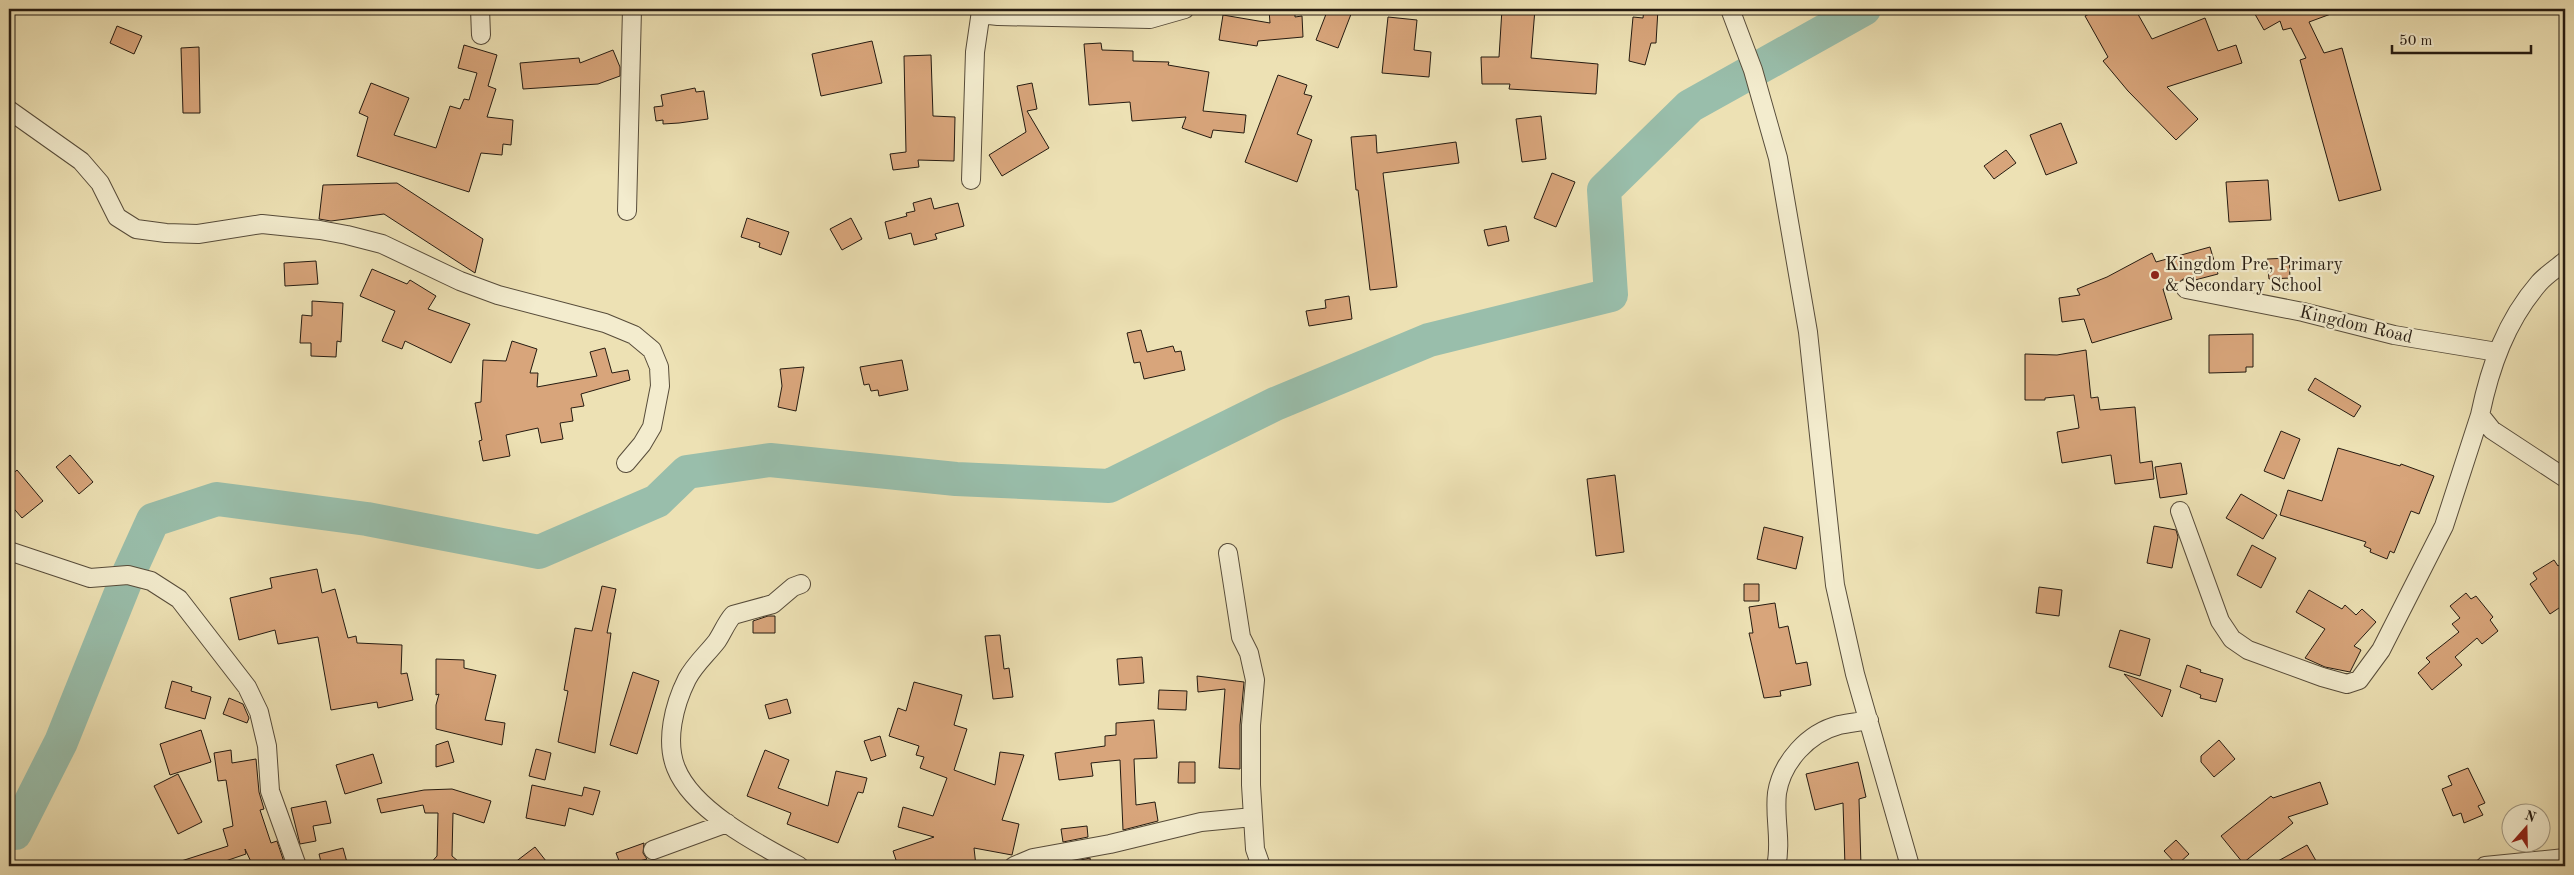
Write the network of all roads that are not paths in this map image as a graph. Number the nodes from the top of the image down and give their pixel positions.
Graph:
1 (480, 9) edge
2 (632, 9) edge
3 (1185, 9) edge
4 (1730, 9) edge
5 (981, 10) edge
6 (481, 35) dead end
7 (9, 110) edge
8 (971, 180) dead end
9 (627, 211) dead end
10 (2565, 261) edge
11 (2186, 289) dead end
12 (2497, 352) junction
13 (2480, 415) junction
14 (626, 463) dead end
15 (2565, 478) edge
16 (2180, 511) dead end
17 (9, 551) edge
18 (1228, 553) dead end
19 (801, 584) dead end
20 (1869, 720) junction
21 (1253, 817) junction
22 (726, 823) junction
23 (653, 850) dead end
24 (2565, 858) edge
25 (297, 866) edge
26 (799, 866) edge
27 (1014, 866) edge
28 (1261, 866) edge
29 (1776, 866) edge
30 (1910, 866) edge
31 (2486, 866) edge

1 - 6 street
2 - 9 street
3 - 5 street
4 - 20 street
5 - 8 street
7 - 14 street
10 - 12 street
11 - 12 street, Kingdom Road
12 - 13 street
13 - 15 street
13 - 16 street
17 - 25 street
18 - 21 street
19 - 22 street
20 - 29 street
20 - 30 street
21 - 27 street
21 - 28 street
22 - 23 street
22 - 26 street
24 - 31 street

